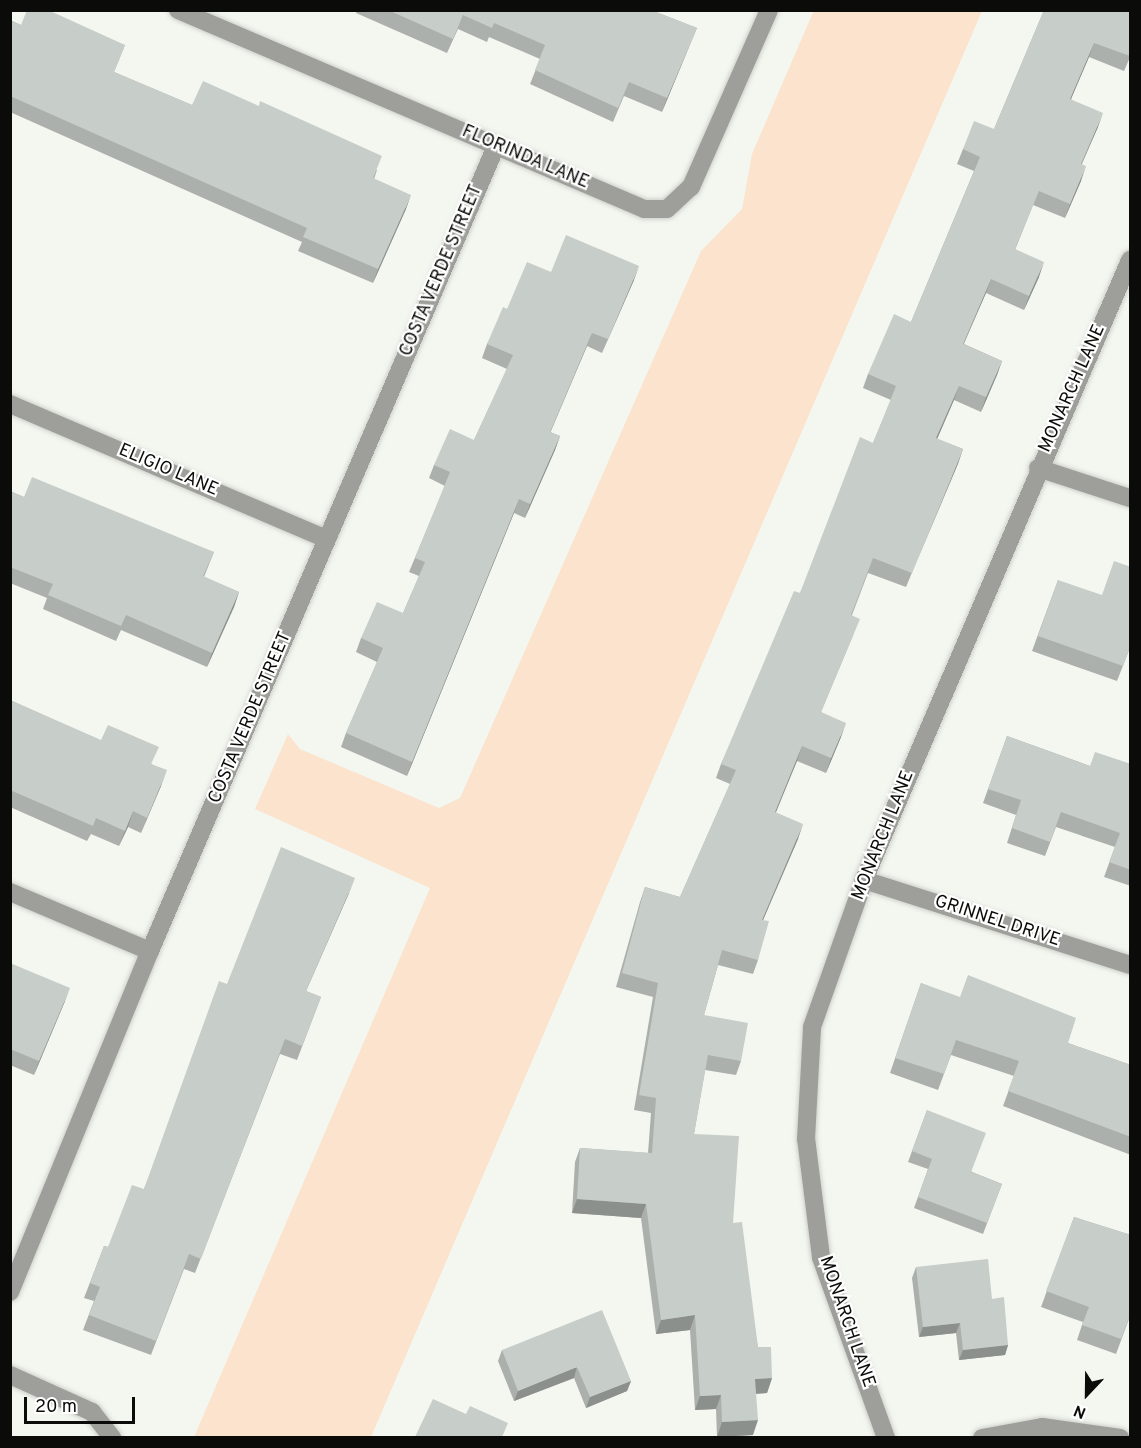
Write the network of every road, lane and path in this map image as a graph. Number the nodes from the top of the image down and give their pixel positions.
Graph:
1 (178, 10) edge
2 (768, 10) edge
3 (496, 146) junction
4 (1131, 260) edge
5 (10, 404) edge
6 (1038, 468) junction
7 (1131, 498) edge
8 (326, 539) junction
9 (864, 880) junction
10 (10, 892) edge
11 (150, 951) junction
12 (1131, 965) edge
13 (10, 1292) edge
14 (10, 1375) edge
15 (112, 1437) edge
16 (886, 1437) edge
17 (982, 1437) edge
18 (1120, 1437) edge

1 - 3 street, FLORINDA LANE
2 - 3 street, FLORINDA LANE
3 - 8 street, COSTA VERDE STREET
4 - 6 street, MONARCH LANE
5 - 8 street, ELIGIO LANE
6 - 7 street
6 - 9 street, MONARCH LANE
8 - 11 street, COSTA VERDE STREET
9 - 12 street, GRINNEL DRIVE
9 - 16 street, MONARCH LANE
10 - 11 street
11 - 13 street, COSTA VERDE STREET
14 - 15 street
17 - 18 street

